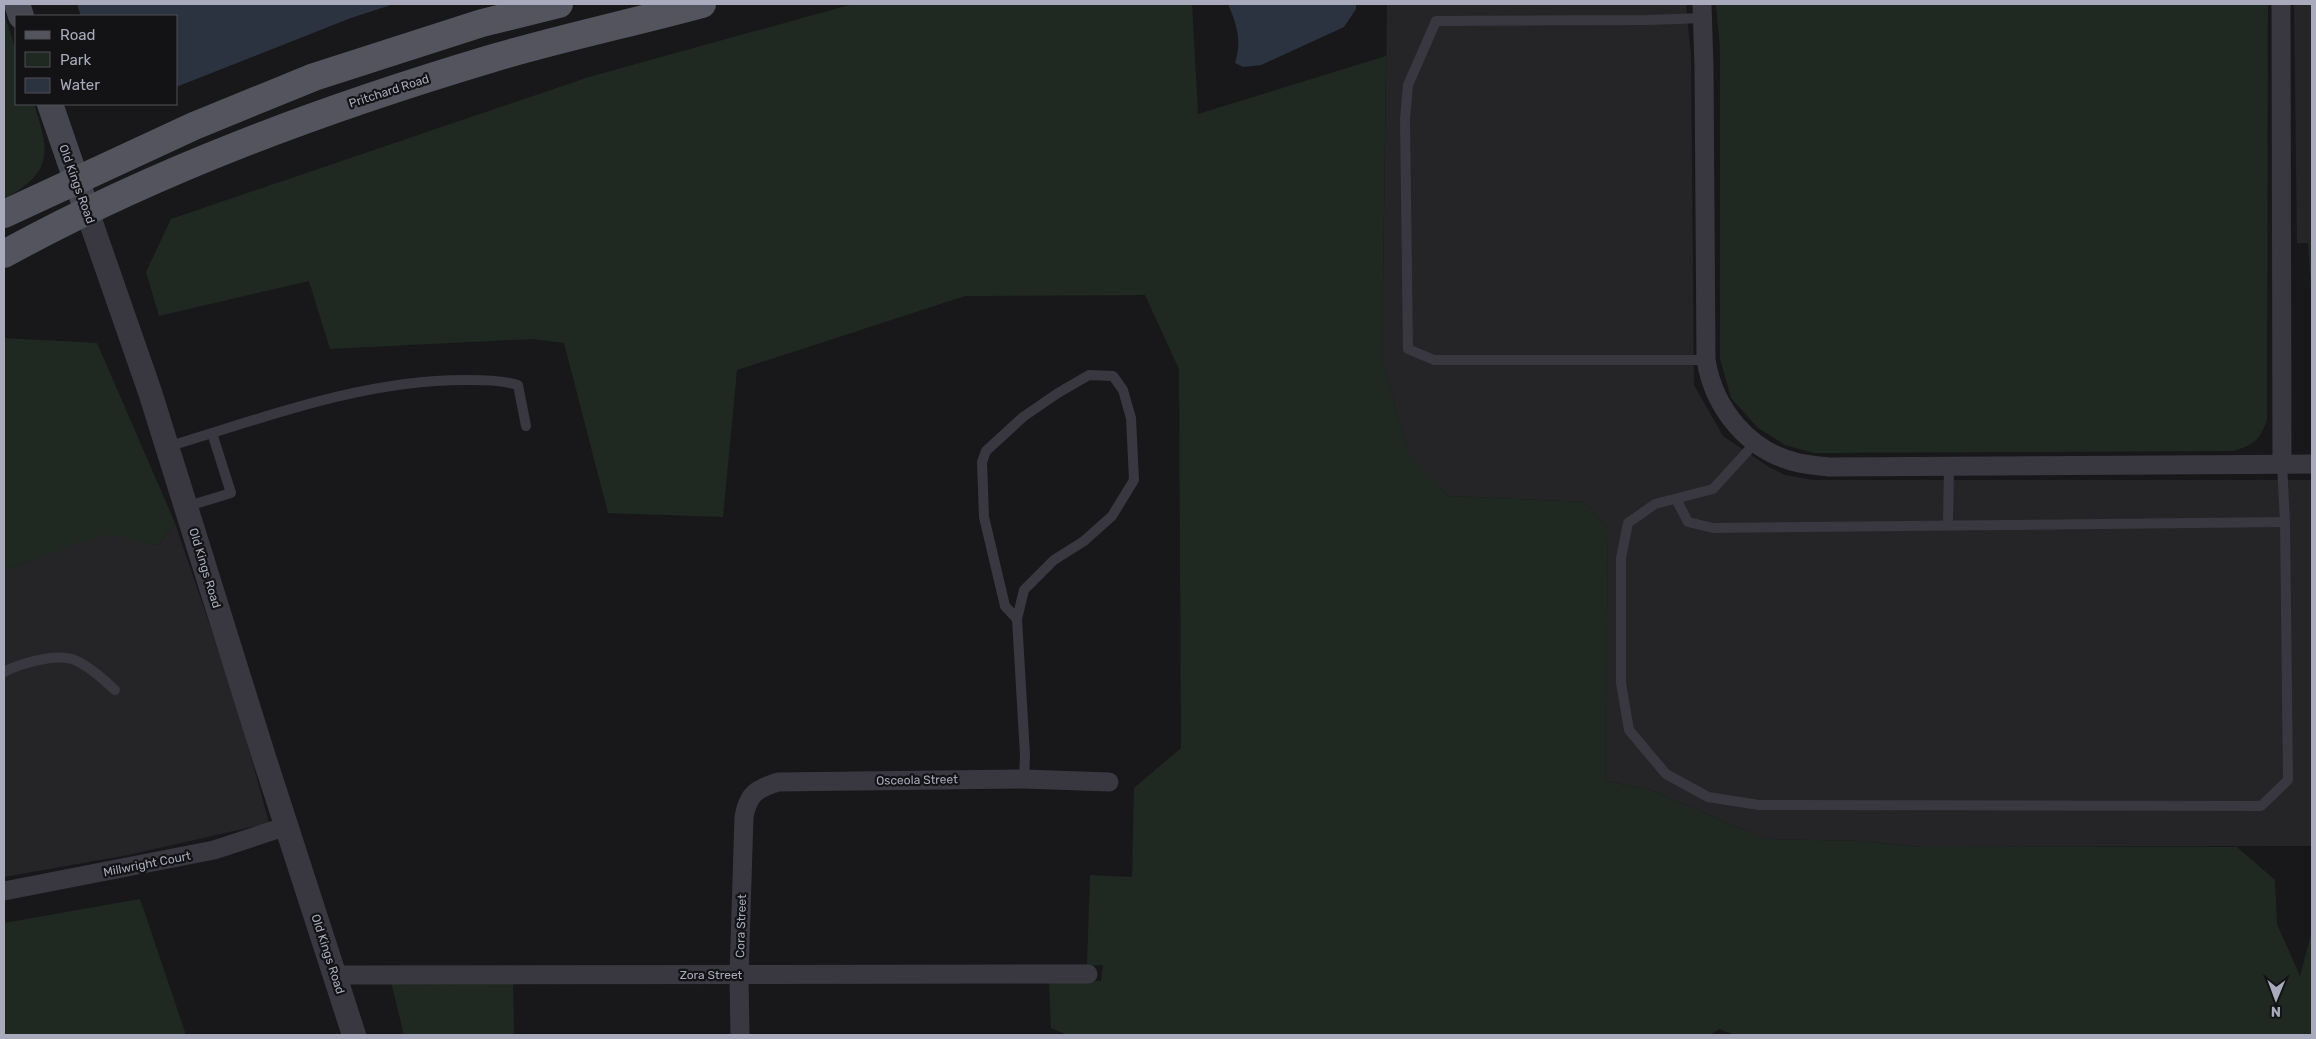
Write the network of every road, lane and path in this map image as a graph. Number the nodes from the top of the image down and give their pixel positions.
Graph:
1 (559, 4) edge
2 (702, 4) edge
3 (2281, 4) edge
4 (1703, 11) edge
5 (50, 105) edge
6 (77, 180) junction
7 (87, 211) junction
8 (4, 214) edge
9 (4, 254) edge
10 (1706, 360) junction
11 (526, 426) dead end
12 (212, 433) junction
13 (1755, 443) junction
14 (167, 447) junction
15 (2282, 464) junction
16 (2312, 464) edge
17 (1948, 466) junction
18 (1676, 498) junction
19 (186, 506) junction
20 (2285, 522) junction
21 (1948, 526) junction
22 (1017, 619) junction
23 (4, 672) edge
24 (115, 690) dead end
25 (1024, 779) junction
26 (1110, 782) dead end
27 (744, 817) joint
28 (287, 826) junction
29 (4, 891) edge
30 (334, 974) junction
31 (740, 974) junction
32 (1088, 974) dead end
33 (354, 1035) edge
34 (740, 1035) edge

1 - 6 main road
2 - 7 main road, Pritchard Road
3 - 15 street
4 - 10 street
4 - 10 lane
5 - 6 main road, Old Kings Road
6 - 7 main road, Old Kings Road
6 - 8 main road
7 - 9 main road, Pritchard Road
7 - 14 street, Old Kings Road
10 - 13 street
11 - 12 lane
12 - 14 lane
12 - 19 lane
13 - 17 street
13 - 18 lane
14 - 19 street, Old Kings Road
15 - 16 street
15 - 17 street
15 - 20 lane
17 - 21 lane
18 - 20 lane
18 - 21 lane
19 - 28 street, Old Kings Road
20 - 21 lane
22 - 22 lane
22 - 25 lane
23 - 24 lane
25 - 26 street, Osceola Street
25 - 27 street, Osceola Street
27 - 31 street, Cora Street
28 - 29 street, Millwright Court
28 - 30 street, Old Kings Road
30 - 31 street, Zora Street
30 - 33 street, Old Kings Road
31 - 32 street, Zora Street
31 - 34 street, Cora Street

